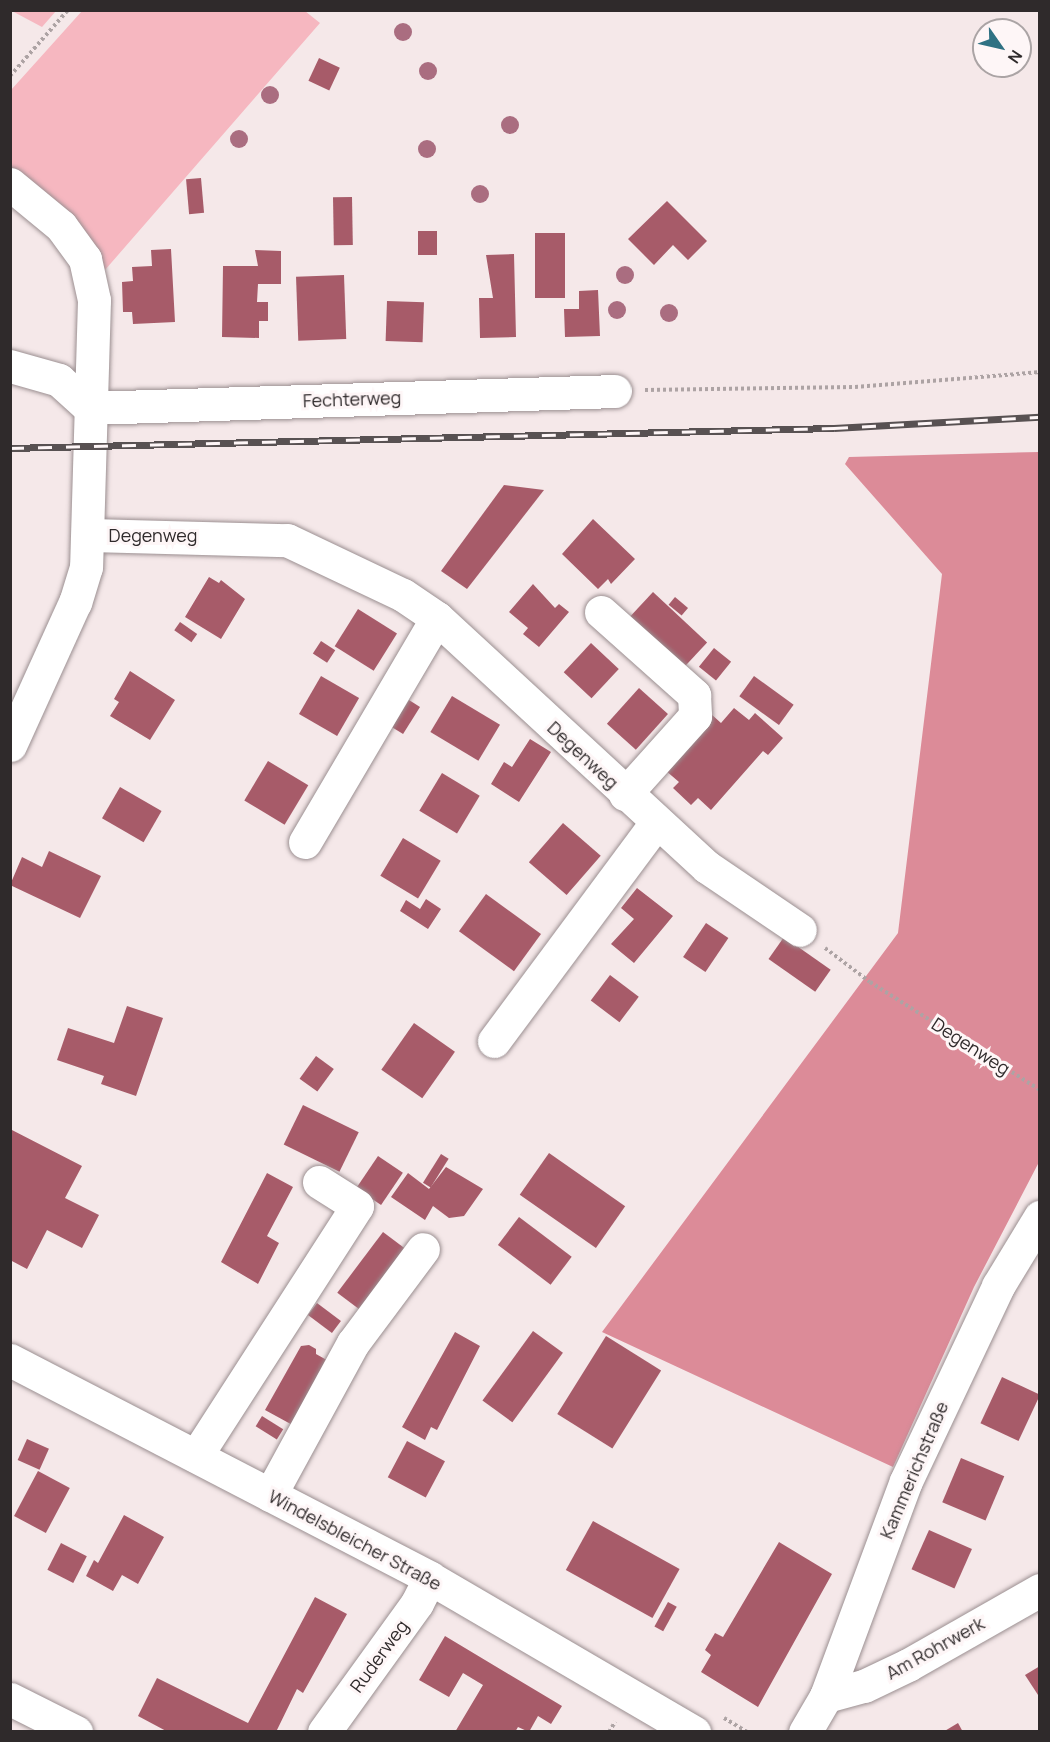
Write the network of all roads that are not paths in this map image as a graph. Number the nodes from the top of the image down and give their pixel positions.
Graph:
1 (10, 184) edge
2 (10, 366) edge
3 (615, 391) road end
4 (90, 408) junction
5 (90, 535) junction
6 (601, 612) dead end
7 (437, 618) junction
8 (25, 680) edge
9 (10, 745) edge
10 (625, 794) junction
11 (656, 823) junction
12 (305, 842) dead end
13 (800, 930) road end
14 (494, 1041) dead end
15 (319, 1182) dead end
16 (1040, 1217) edge
17 (423, 1249) dead end
18 (10, 1360) edge
19 (196, 1456) junction
20 (270, 1495) junction
21 (430, 1578) junction
22 (1040, 1590) edge
23 (826, 1696) junction
24 (10, 1699) edge
25 (76, 1731) edge
26 (324, 1731) edge
27 (694, 1731) edge
28 (805, 1731) edge

1 - 4 street
2 - 4 street
3 - 4 street, Fechterweg
4 - 5 street
5 - 7 street, Degenweg
5 - 8 street
6 - 10 street
7 - 10 street, Degenweg
7 - 12 street
8 - 9 street
10 - 11 street, Degenweg
11 - 13 street, Degenweg
11 - 14 street
15 - 19 street
16 - 23 street, Kammerichstraße
17 - 20 street
18 - 19 street, Windelsbleicher Straße
19 - 20 street, Windelsbleicher Straße
20 - 21 street, Windelsbleicher Straße
21 - 26 street, Ruderweg
21 - 27 street, Windelsbleicher Straße
22 - 23 street, Am Rohrwerk
23 - 28 street, Kammerichstraße
24 - 25 street

